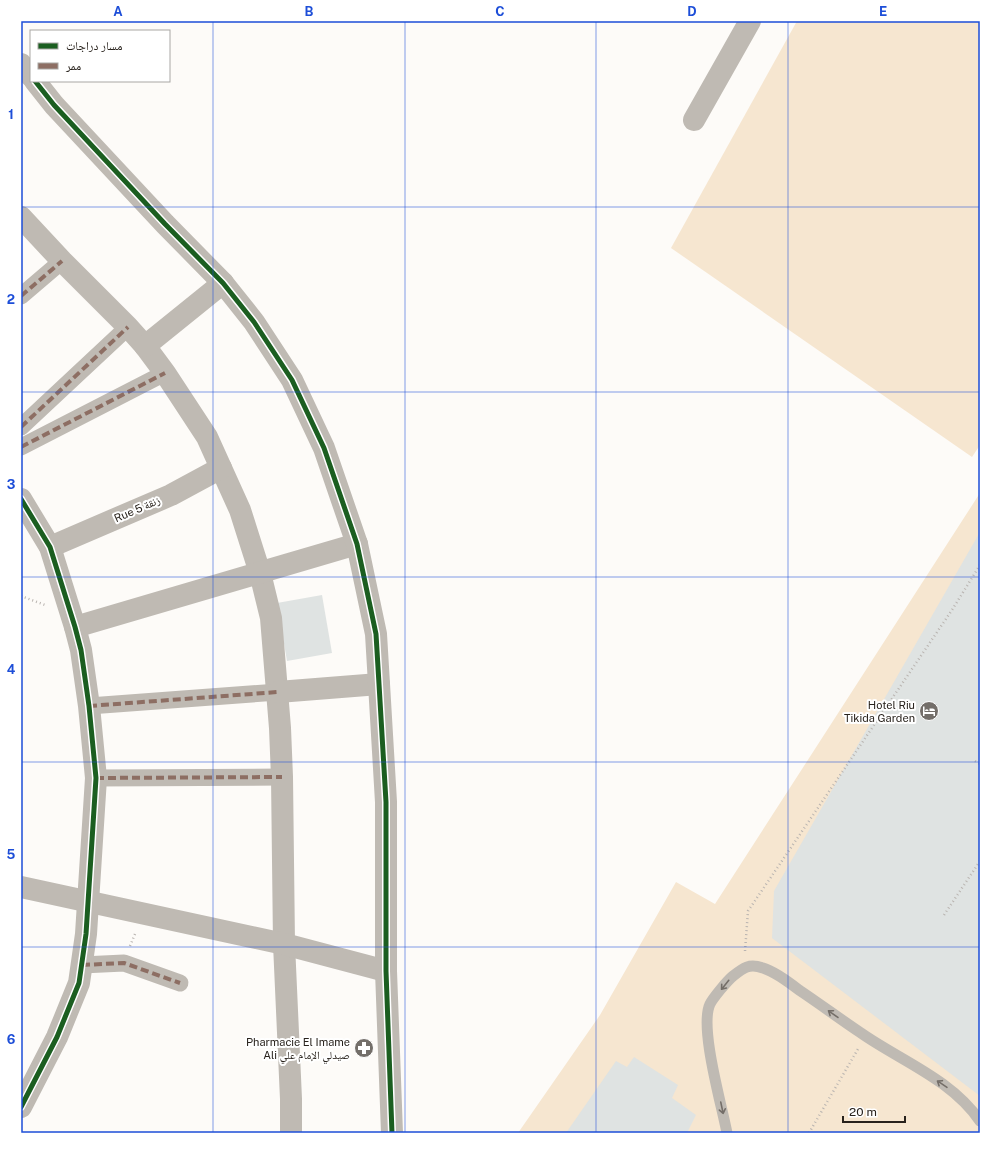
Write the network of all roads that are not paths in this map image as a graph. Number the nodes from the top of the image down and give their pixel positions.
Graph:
1 (750, 21) edge
2 (21, 64) edge
3 (30, 75) edge
4 (36, 82) edge
5 (694, 120) dead end
6 (21, 217) edge
7 (62, 261) junction
8 (223, 283) junction
9 (21, 296) edge
10 (128, 327) junction
11 (145, 346) junction
12 (165, 373) junction
13 (21, 427) edge
14 (21, 447) edge
15 (221, 468) junction
16 (21, 499) edge
17 (357, 544) junction
18 (50, 547) junction
19 (260, 572) junction
20 (75, 627) junction
21 (379, 684) junction
22 (278, 692) junction
23 (90, 706) junction
24 (282, 777) junction
25 (96, 778) junction
26 (21, 887) edge
27 (87, 902) junction
28 (284, 944) junction
29 (82, 965) junction
30 (386, 971) junction
31 (180, 983) dead end
32 (21, 1107) edge
33 (980, 1121) edge
34 (291, 1133) edge
35 (392, 1133) edge
36 (727, 1133) edge

1 - 5 street
2 - 3 street
4 - 8 street
6 - 7 street
7 - 9 street
7 - 10 street
8 - 11 street
8 - 17 street
10 - 11 street
10 - 13 street
11 - 12 street
12 - 14 street
12 - 15 street
15 - 18 street, Rue 5 زنقة
15 - 19 street
16 - 18 street
17 - 19 street
17 - 21 street
18 - 20 street
19 - 20 street
19 - 22 street
20 - 23 street
21 - 22 street
21 - 30 street
22 - 23 street
22 - 24 street
23 - 25 street
24 - 25 street
24 - 28 street
25 - 27 street
26 - 27 street
27 - 28 street
27 - 29 street
28 - 30 street
28 - 34 street
29 - 31 street
29 - 32 street
30 - 35 street
33 -> 36 lane

